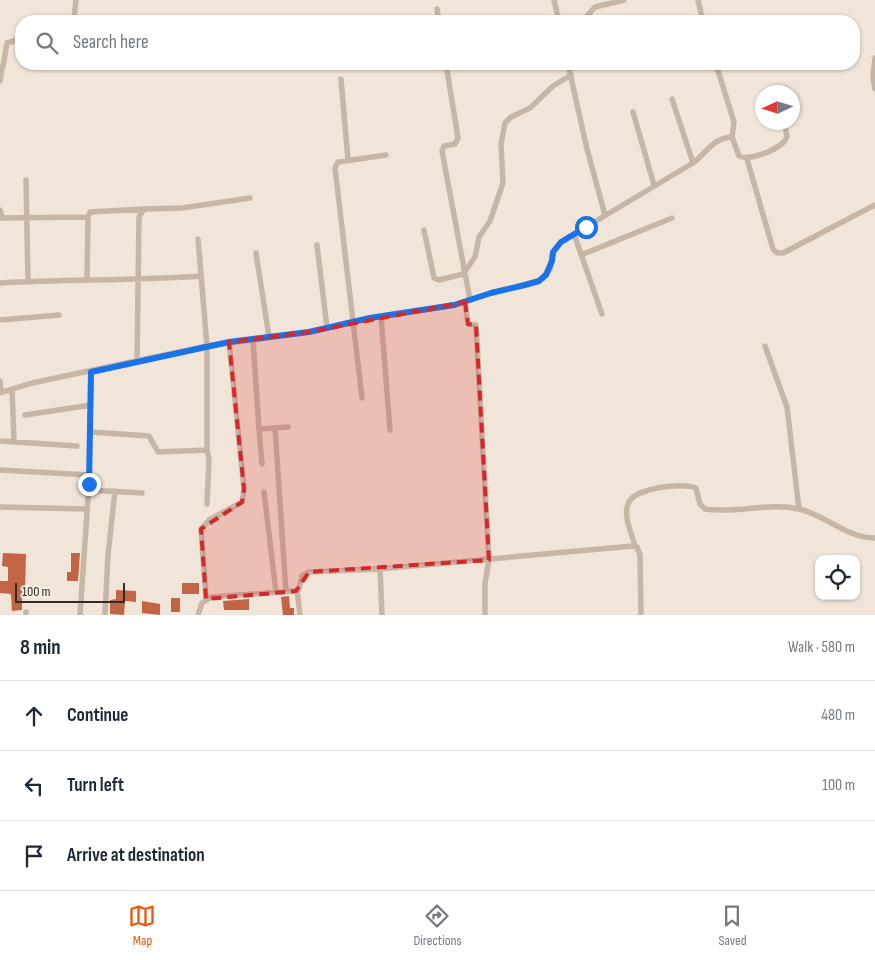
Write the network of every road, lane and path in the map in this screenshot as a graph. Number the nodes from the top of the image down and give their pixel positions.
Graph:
1 (76, 0) edge
2 (554, 0) edge
3 (624, 0) edge
4 (698, 0) edge
5 (437, 9) dead end
6 (74, 15) edge
7 (438, 15) edge
8 (558, 15) edge
9 (589, 15) edge
10 (702, 15) edge
11 (15, 41) edge
12 (875, 58) edge
13 (1, 70) edge
14 (447, 70) edge
15 (570, 70) edge
16 (718, 70) edge
17 (571, 75) junction
18 (341, 79) dead end
19 (0, 81) edge
20 (875, 88) edge
21 (672, 99) dead end
22 (633, 112) dead end
23 (785, 130) edge
24 (732, 137) junction
25 (386, 155) dead end
26 (747, 159) junction
27 (348, 160) junction
28 (694, 163) junction
29 (26, 180) dead end
30 (654, 185) junction
31 (250, 198) dead end
32 (875, 205) edge
33 (144, 209) junction
34 (0, 210) edge
35 (606, 215) junction
36 (27, 217) junction
37 (88, 217) junction
38 (1, 218) edge
39 (672, 218) dead end
40 (424, 230) dead end
41 (574, 234) junction
42 (198, 239) dead end
43 (317, 245) dead end
44 (256, 253) dead end
45 (581, 255) junction
46 (463, 274) junction
47 (201, 276) junction
48 (87, 280) junction
49 (138, 280) junction
50 (28, 281) junction
51 (0, 283) edge
52 (467, 301) junction
53 (602, 314) dead end
54 (59, 315) dead end
55 (381, 316) junction
56 (0, 320) edge
57 (354, 322) junction
58 (327, 328) junction
59 (269, 337) junction
60 (253, 340) junction
61 (229, 342) junction
62 (208, 346) junction
63 (765, 346) dead end
64 (137, 362) junction
65 (91, 372) junction
66 (0, 381) edge
67 (12, 389) junction
68 (1, 393) edge
69 (362, 398) dead end
70 (91, 405) junction
71 (25, 415) dead end
72 (288, 427) dead end
73 (275, 428) junction
74 (259, 429) junction
75 (390, 430) dead end
76 (91, 432) junction
77 (0, 441) edge
78 (14, 441) junction
79 (77, 446) dead end
80 (206, 450) junction
81 (262, 464) dead end
82 (0, 470) edge
83 (89, 475) junction
84 (88, 490) junction
85 (115, 491) junction
86 (264, 492) dead end
87 (142, 493) dead end
88 (208, 504) dead end
89 (0, 507) edge
90 (87, 509) junction
91 (799, 509) junction
92 (875, 538) edge
93 (635, 546) junction
94 (489, 560) junction
95 (380, 570) junction
96 (298, 590) junction
97 (276, 592) junction
98 (286, 592) junction
99 (206, 599) junction
100 (80, 615) edge
101 (105, 615) edge
102 (198, 615) edge
103 (300, 615) edge
104 (382, 615) edge
105 (485, 615) edge
106 (641, 615) edge

1 - 6 street
2 - 8 street
3 - 9 street
4 - 10 street
5 - 7 street
11 - 13 street
12 - 20 street
13 - 19 street
14 - 46 street
15 - 17 street
16 - 24 street
17 - 35 street
17 - 46 street
18 - 27 street
21 - 28 street
22 - 30 street
23 - 26 street
24 - 26 street
24 - 28 street
25 - 27 street
26 - 32 street
27 - 57 street
28 - 30 street
29 - 36 street
30 - 35 street
31 - 33 street
33 - 37 street
33 - 49 street
34 - 38 street
35 - 41 street
36 - 37 street
36 - 38 street
36 - 50 street
37 - 48 street
39 - 45 street
40 - 46 street
41 - 45 street
41 - 52 street
42 - 47 street
43 - 58 street
44 - 59 street
45 - 53 street
46 - 52 street
47 - 49 street
47 - 62 street
48 - 49 street
48 - 50 street
49 - 64 street
50 - 51 street
52 - 55 street
52 - 94 street
54 - 56 street
55 - 57 street
55 - 75 street
57 - 58 street
57 - 69 street
58 - 59 street
59 - 60 street
60 - 61 street
60 - 74 street
61 - 62 street
61 - 99 street
62 - 64 street
62 - 80 street
63 - 91 street
64 - 65 street
65 - 67 street
65 - 70 street
66 - 68 street
67 - 68 street
67 - 78 street
70 - 71 street
70 - 76 street
72 - 73 street
73 - 74 street
73 - 98 street
74 - 81 street
76 - 80 street
76 - 83 street
77 - 78 street
78 - 79 street
80 - 88 street
82 - 83 street
83 - 84 street
84 - 85 street
84 - 90 street
85 - 87 street
85 - 101 street
86 - 97 street
89 - 90 street
90 - 100 street
91 - 92 street
91 - 93 street
93 - 94 street
93 - 106 street
94 - 95 street
94 - 105 street
95 - 96 street
95 - 104 street
96 - 98 street
96 - 103 street
97 - 98 street
97 - 99 street
99 - 102 street

